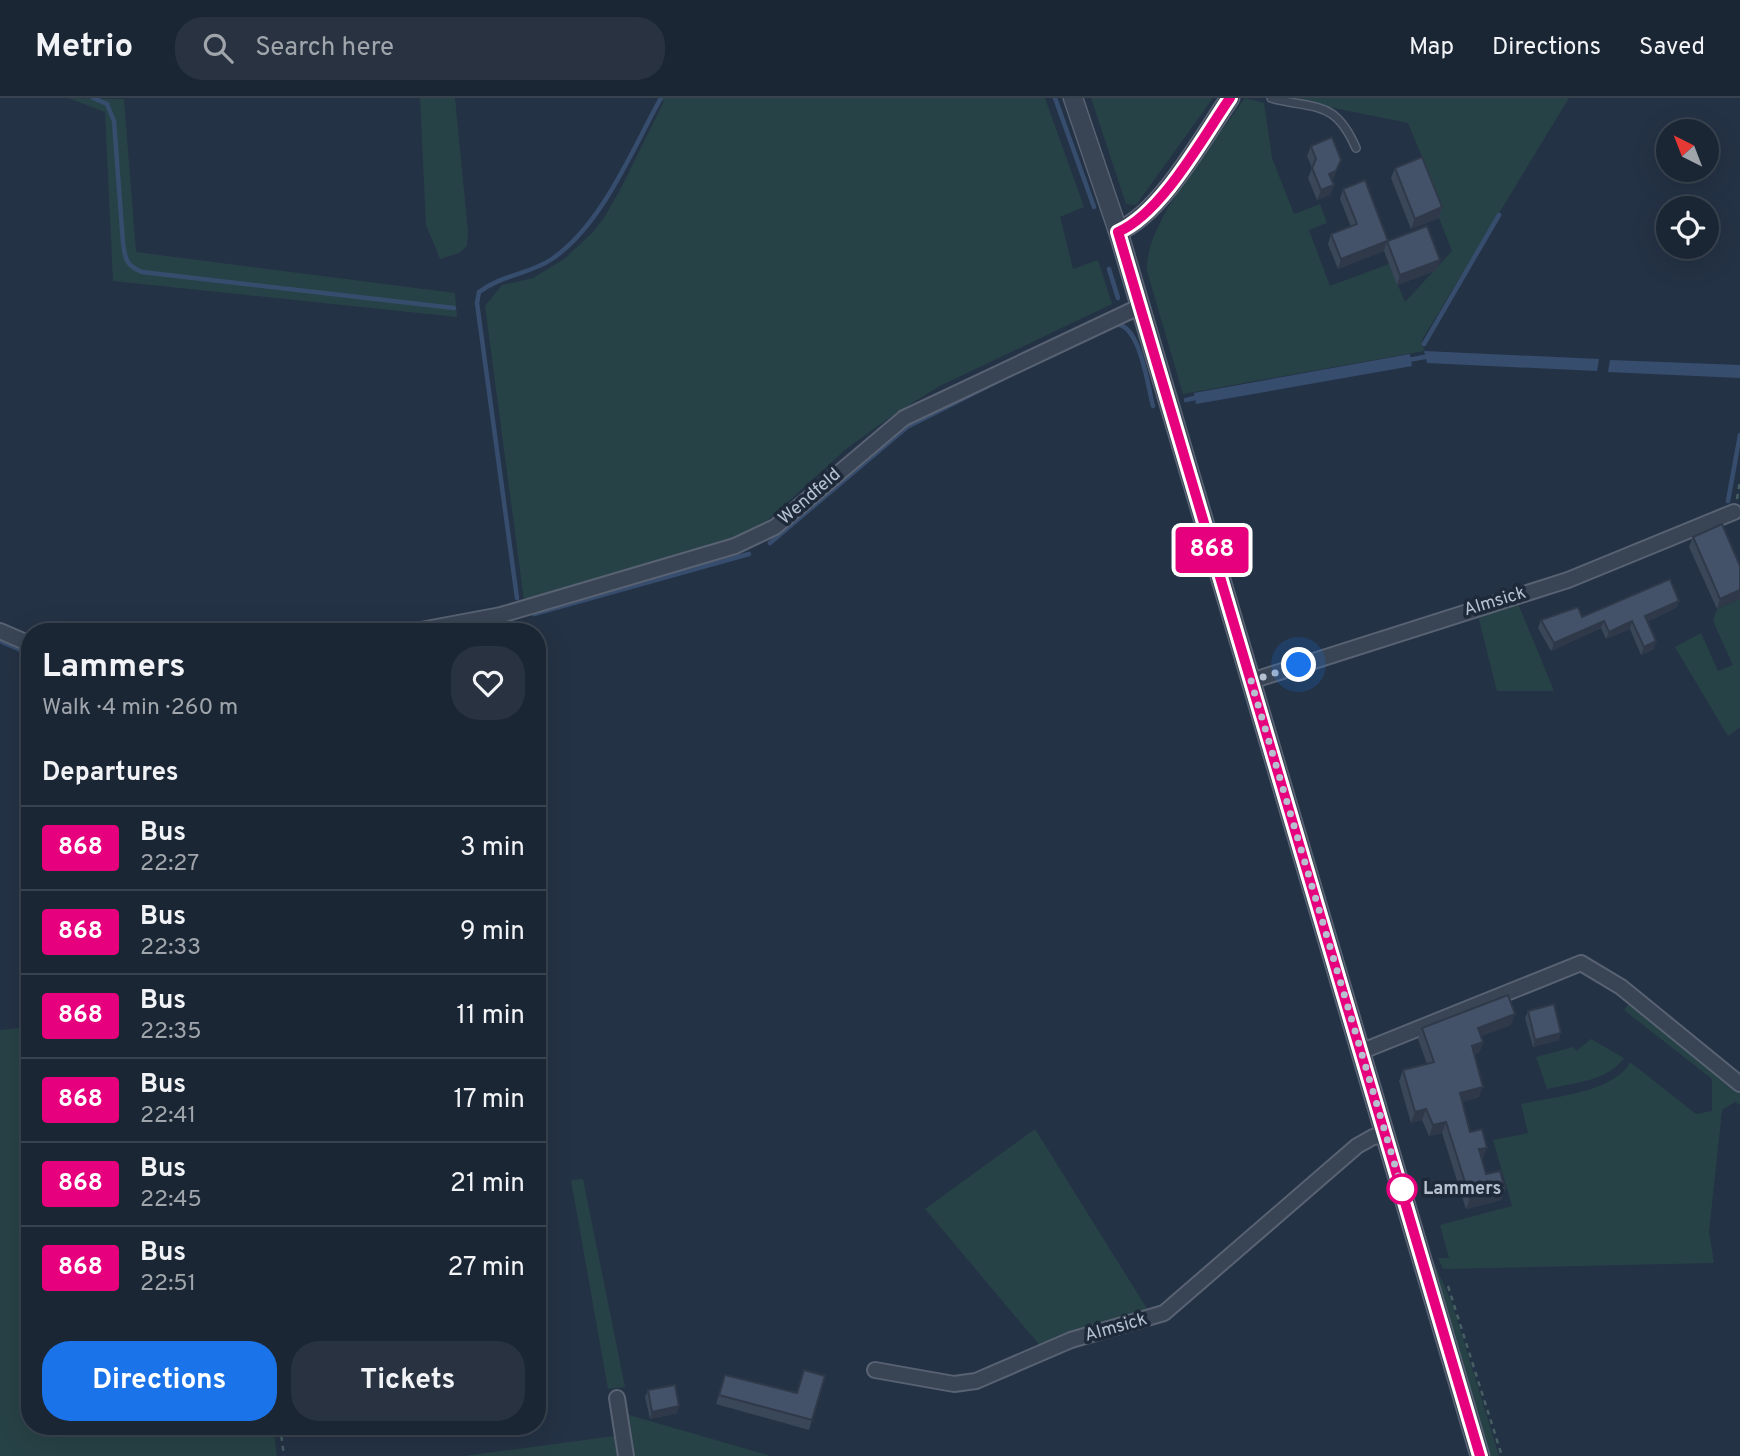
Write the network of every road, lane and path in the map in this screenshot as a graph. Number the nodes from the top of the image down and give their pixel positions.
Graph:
1 (1073, 98) edge
2 (1230, 98) edge
3 (1271, 98) edge
4 (1356, 148) dead end
5 (1118, 232) junction
6 (1141, 306) junction
7 (1740, 481) edge
8 (1734, 512) joint
9 (458, 623) edge
10 (0, 631) edge
11 (21, 640) edge
12 (1251, 681) junction
13 (1360, 1052) junction
14 (1740, 1084) edge
15 (1386, 1135) junction
16 (875, 1370) dead end
17 (617, 1398) dead end
18 (281, 1435) edge
19 (284, 1456) edge
20 (626, 1456) edge
21 (1480, 1456) edge

1 - 5 street
2 - 5 street
3 - 4 lane
5 - 6 street
6 - 9 street, Wendfeld
6 - 12 street
7 - 8 path
8 - 12 street, Almsick
10 - 11 street
12 - 13 street
13 - 14 street
13 - 15 street
15 - 16 street, Almsick
15 - 21 street
17 - 20 street
18 - 19 path

